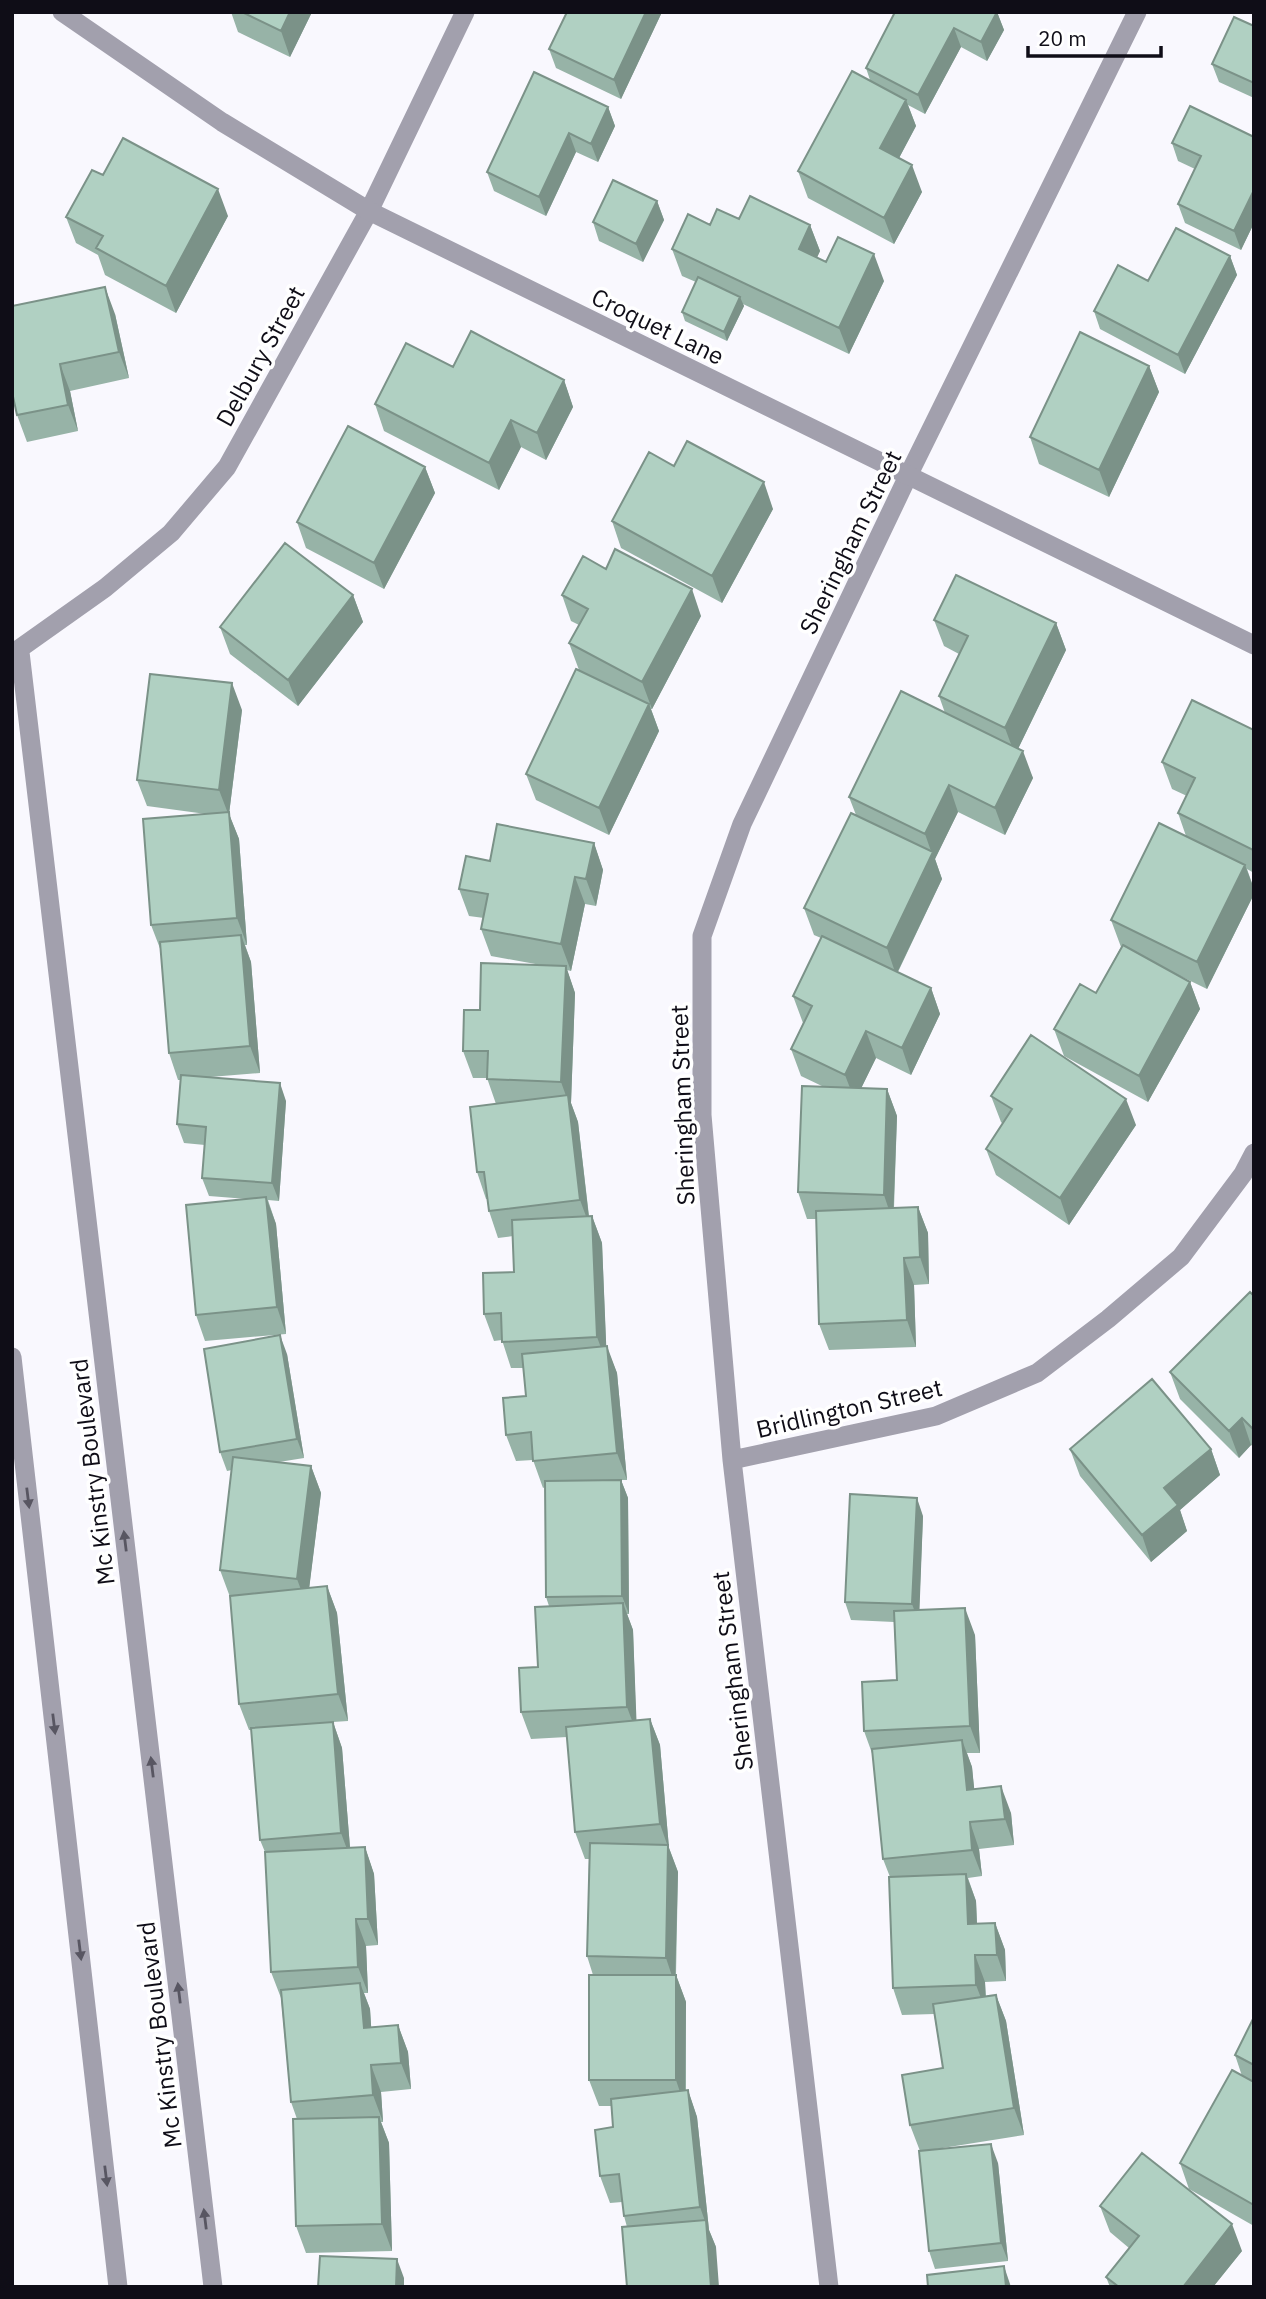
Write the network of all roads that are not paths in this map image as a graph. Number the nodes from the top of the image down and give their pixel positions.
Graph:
1 (62, 12) edge
2 (465, 12) edge
3 (1136, 12) edge
4 (369, 211) junction
5 (908, 476) junction
6 (1254, 645) edge
7 (16, 653) edge
8 (1254, 1153) edge
9 (12, 1357) edge
10 (732, 1460) junction
11 (118, 2287) edge
12 (213, 2287) edge
13 (829, 2287) edge

1 - 4 street, Croquet Lane
2 - 4 street, Delbury Street
3 - 5 street, Sheringham Street
4 - 5 street, Croquet Lane
4 - 7 street, Delbury Street
5 - 6 street, Croquet Lane
5 - 10 street, Sheringham Street
12 -> 7 street, Mc Kinstry Boulevard
8 - 10 street, Bridlington Street
9 -> 11 street
10 - 13 street, Sheringham Street

